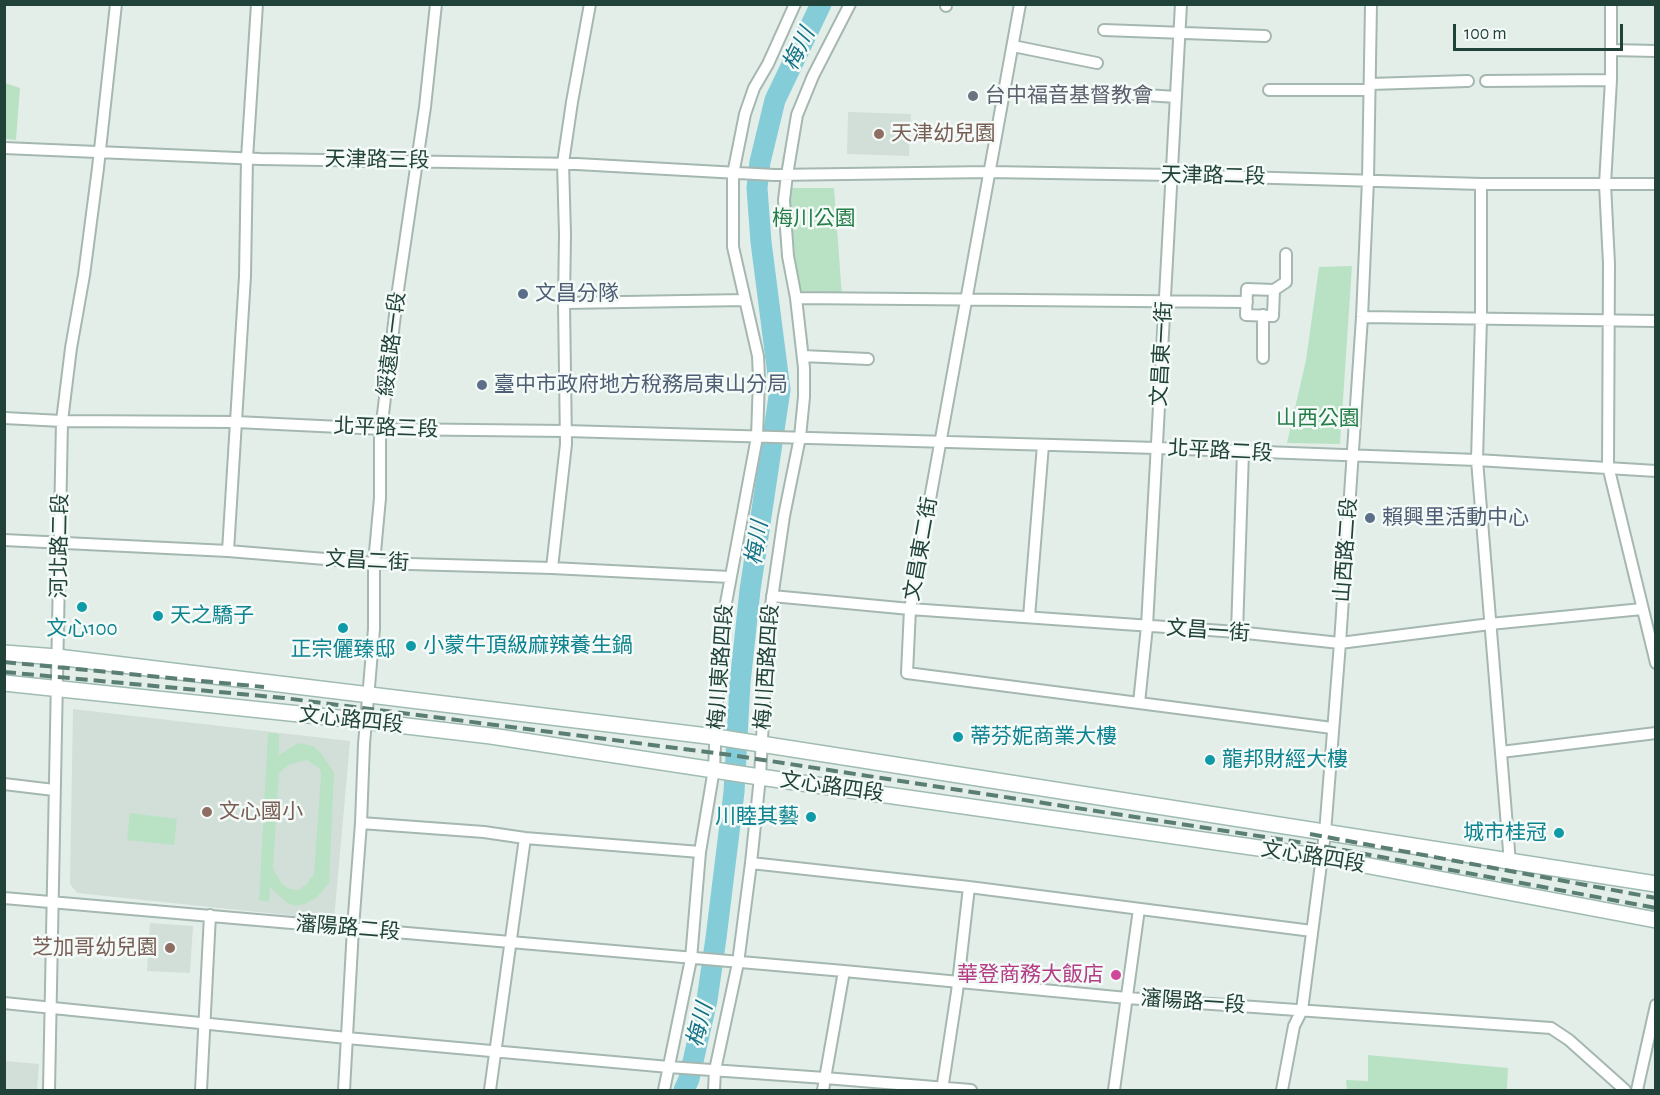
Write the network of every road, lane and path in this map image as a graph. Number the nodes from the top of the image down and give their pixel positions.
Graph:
1 (116, 4) edge
2 (257, 4) edge
3 (436, 4) edge
4 (590, 4) edge
5 (795, 4) edge
6 (850, 4) edge
7 (1020, 4) edge
8 (1181, 4) edge
9 (1371, 4) edge
10 (1611, 4) edge
11 (1104, 30) dead end
12 (1179, 34) junction
13 (1265, 36) dead end
14 (1013, 46) junction
15 (1611, 50) junction
16 (1656, 51) edge
17 (1097, 63) dead end
18 (1611, 80) junction
19 (1468, 81) dead end
20 (1486, 81) dead end
21 (1370, 87) junction
22 (1269, 90) dead end
23 (1099, 92) dead end
24 (1176, 97) junction
25 (4, 148) edge
26 (100, 152) junction
27 (248, 158) junction
28 (417, 162) junction
29 (563, 163) junction
30 (989, 172) junction
31 (733, 174) junction
32 (771, 175) joint
33 (787, 175) junction
34 (1172, 175) junction
35 (1368, 180) junction
36 (1481, 184) junction
37 (1605, 184) junction
38 (1656, 184) edge
39 (1286, 254) dead end
40 (1274, 290) junction
41 (796, 298) junction
42 (745, 300) junction
43 (965, 301) junction
44 (1165, 302) junction
45 (1247, 302) junction
46 (564, 303) junction
47 (1263, 315) junction
48 (1362, 317) junction
49 (1480, 318) junction
50 (1608, 320) junction
51 (1656, 321) edge
52 (803, 356) junction
53 (1263, 358) dead end
54 (868, 359) dead end
55 (4, 418) edge
56 (62, 421) junction
57 (236, 422) junction
58 (382, 429) junction
59 (566, 431) junction
60 (762, 436) junction
61 (784, 437) joint
62 (800, 437) junction
63 (940, 442) junction
64 (1043, 445) junction
65 (1157, 448) junction
66 (1243, 452) junction
67 (1352, 457) junction
68 (1477, 460) junction
69 (1608, 466) junction
70 (1656, 471) edge
71 (4, 540) edge
72 (60, 542) junction
73 (228, 551) junction
74 (374, 563) junction
75 (552, 568) junction
76 (729, 577) junction
77 (772, 596) junction
78 (910, 609) junction
79 (1642, 609) junction
80 (1029, 617) junction
81 (1490, 624) junction
82 (1147, 626) junction
83 (1651, 626) edge
84 (1236, 632) junction
85 (1340, 643) junction
86 (4, 653) edge
87 (57, 657) junction
88 (1656, 663) edge
89 (4, 683) edge
90 (56, 687) junction
91 (368, 694) junction
92 (1139, 703) junction
93 (366, 721) junction
94 (1332, 728) junction
95 (1656, 733) edge
96 (716, 736) junction
97 (762, 743) junction
98 (1501, 752) junction
99 (714, 769) junction
100 (760, 777) junction
101 (4, 784) edge
102 (54, 790) junction
103 (361, 824) junction
104 (1325, 832) junction
105 (525, 838) junction
106 (700, 852) junction
107 (1322, 857) junction
108 (751, 863) junction
109 (1510, 863) junction
110 (1656, 884) edge
111 (969, 887) junction
112 (4, 898) edge
113 (52, 902) junction
114 (1139, 909) junction
115 (210, 915) junction
116 (1656, 920) edge
117 (353, 928) junction
118 (1312, 931) junction
119 (511, 942) junction
120 (691, 959) junction
121 (738, 963) junction
122 (844, 971) junction
123 (958, 982) junction
124 (1127, 998) junction
125 (4, 1003) edge
126 (1656, 1005) edge
127 (51, 1006) junction
128 (1302, 1010) junction
129 (204, 1022) junction
130 (347, 1038) junction
131 (495, 1052) junction
132 (669, 1067) junction
133 (715, 1070) junction
134 (825, 1078) junction
135 (942, 1089) edge
136 (49, 1090) edge
137 (201, 1090) edge
138 (344, 1090) edge
139 (490, 1090) edge
140 (664, 1090) edge
141 (714, 1090) edge
142 (823, 1090) edge
143 (971, 1090) edge
144 (1114, 1090) edge
145 (1282, 1090) edge
146 (1625, 1090) edge
147 (1637, 1090) edge

1 - 26 street, 河北路二段
2 - 27 street
3 - 28 street, 綏遠路一段
4 - 29 street
5 - 31 street, 梅川東路四段
6 - 33 street, 梅川西路四段
7 - 14 street, 文昌東二街
8 - 12 street, 文昌東一街
9 - 21 street, 山西路二段
10 - 15 street
11 - 12 street
12 - 13 street
12 - 24 street, 文昌東一街
14 - 17 street
14 - 30 street, 文昌東二街
15 - 16 street
15 - 18 street
18 - 20 street
18 - 37 street
19 - 21 street
21 - 22 street
21 - 35 street, 山西路二段
23 - 24 street
24 - 34 street, 文昌東一街
25 - 26 street, 天津路三段
26 - 27 street, 天津路三段
26 - 56 street, 河北路二段
27 - 28 street, 天津路三段
27 - 57 street
28 - 29 street, 天津路三段
28 - 58 street, 綏遠路一段
29 - 31 street, 天津路三段
29 - 46 street
30 - 33 street, 天津路二段
30 - 34 street, 天津路二段
30 - 43 street, 文昌東二街
31 - 32 street, 天津路三段
31 - 42 street, 梅川東路四段
32 - 33 street, 天津路二段
33 - 41 street, 梅川西路四段
34 - 35 street, 天津路二段
34 - 44 street, 文昌東一街
35 - 36 street, 天津路二段
35 - 48 street, 山西路二段
36 - 37 street, 天津路二段
36 - 49 street
37 - 38 street, 天津路二段
37 - 50 street
39 - 40 street
40 - 45 street
40 - 47 street
41 - 43 street
41 - 52 street, 梅川西路四段
42 - 46 street
42 - 60 street, 梅川東路四段
43 - 44 street
43 - 63 street, 文昌東二街
44 - 45 street
44 - 65 street, 文昌東一街
45 - 47 street
46 - 59 street
47 - 53 street
48 - 49 street
48 - 67 street, 山西路二段
49 - 50 street
49 - 68 street
50 - 51 street
50 - 69 street
52 - 54 street
52 - 62 street, 梅川西路四段
55 - 56 street, 北平路三段
56 - 57 street, 北平路三段
56 - 72 street, 河北路二段
57 - 58 street, 北平路三段
57 - 73 street
58 - 59 street, 北平路三段
58 - 74 street, 綏遠路一段
59 - 60 street, 北平路三段
59 - 75 street
60 - 61 street, 北平路三段
60 - 76 street, 梅川東路四段
61 - 62 street, 北平路二段
62 - 63 street, 北平路二段
62 - 77 street, 梅川西路四段
63 - 64 street, 北平路二段
63 - 78 street, 文昌東二街
64 - 65 street, 北平路二段
64 - 80 street
65 - 66 street, 北平路二段
65 - 82 street, 文昌東一街
66 - 67 street, 北平路二段
66 - 84 street
67 - 68 street, 北平路二段
67 - 85 street, 山西路二段
68 - 69 street, 北平路二段
68 - 81 street
69 - 70 street, 北平路二段
69 - 79 street
71 - 72 street, 文昌二街
72 - 73 street, 文昌二街
72 - 87 street, 河北路二段
73 - 74 street, 文昌二街
74 - 75 street, 文昌二街
74 - 91 street, 綏遠路一段
75 - 76 street, 文昌二街
76 - 96 street, 梅川東路四段
77 - 78 street, 文昌一街
77 - 97 street, 梅川西路四段
78 - 80 street, 文昌一街
78 - 92 street, 文昌東二街
79 - 81 street, 文昌一街
79 - 83 street
80 - 82 street, 文昌一街
81 - 85 street, 文昌一街
81 - 98 street
82 - 84 street, 文昌一街
82 - 92 street, 文昌東一街
83 - 88 street
84 - 85 street, 文昌一街
85 - 94 street, 山西路二段
86 - 87 main road, 文心路四段
87 - 90 street, 河北路二段
87 - 91 main road, 文心路四段
89 - 90 main road, 文心路四段
90 - 93 main road, 文心路四段
90 - 102 street, 河北路二段
91 - 93 street, 綏遠路一段
91 - 96 main road, 文心路四段
92 - 94 street, 文昌東二街
93 - 99 main road, 文心路四段
93 - 103 street, 綏遠路一段
94 - 104 street, 山西路二段
95 - 98 street
96 - 97 main road, 文心路四段
96 - 99 street, 梅川東路四段
97 - 100 street, 梅川西路四段
97 - 104 main road, 文心路四段
98 - 109 street
99 - 100 main road, 文心路四段
99 - 106 street, 梅川東路四段
100 - 107 main road, 文心路四段
100 - 108 street, 梅川西路四段
101 - 102 street
102 - 113 street, 河北路二段
103 - 105 street
103 - 117 street, 綏遠路一段
104 - 107 street, 山西路二段
104 - 109 main road, 文心路四段
105 - 106 street
105 - 119 street
106 - 120 street, 梅川東路四段
107 - 116 main road, 文心路四段
107 - 118 street, 山西路二段
108 - 111 street
108 - 121 street, 梅川西路四段
109 - 110 main road, 文心路四段
111 - 114 street
111 - 123 street
112 - 113 street, 瀋陽路二段
113 - 115 street, 瀋陽路二段
113 - 127 street, 河北路二段
114 - 118 street
114 - 124 street
115 - 117 street, 瀋陽路二段
115 - 129 street
117 - 119 street, 瀋陽路二段
117 - 130 street, 綏遠路一段
118 - 128 street, 山西路二段
119 - 120 street, 瀋陽路二段
119 - 131 street
120 - 121 street, 瀋陽路二段
120 - 132 street, 梅川東路四段
121 - 122 street, 瀋陽路一段
121 - 133 street, 梅川西路四段
122 - 123 street, 瀋陽路一段
122 - 134 street
123 - 124 street, 瀋陽路一段
123 - 135 street
124 - 128 street, 瀋陽路一段
124 - 144 street
125 - 127 street
126 - 147 street
127 - 129 street
127 - 136 street, 河北路二段
128 - 145 street, 山西路二段
128 - 146 street, 瀋陽路一段
129 - 130 street
129 - 137 street
130 - 131 street
130 - 138 street, 綏遠路一段
131 - 132 street
131 - 139 street
132 - 133 street
132 - 140 street, 梅川東路四段
133 - 134 street
133 - 141 street, 梅川西路四段
134 - 135 street
134 - 142 street
135 - 143 street

